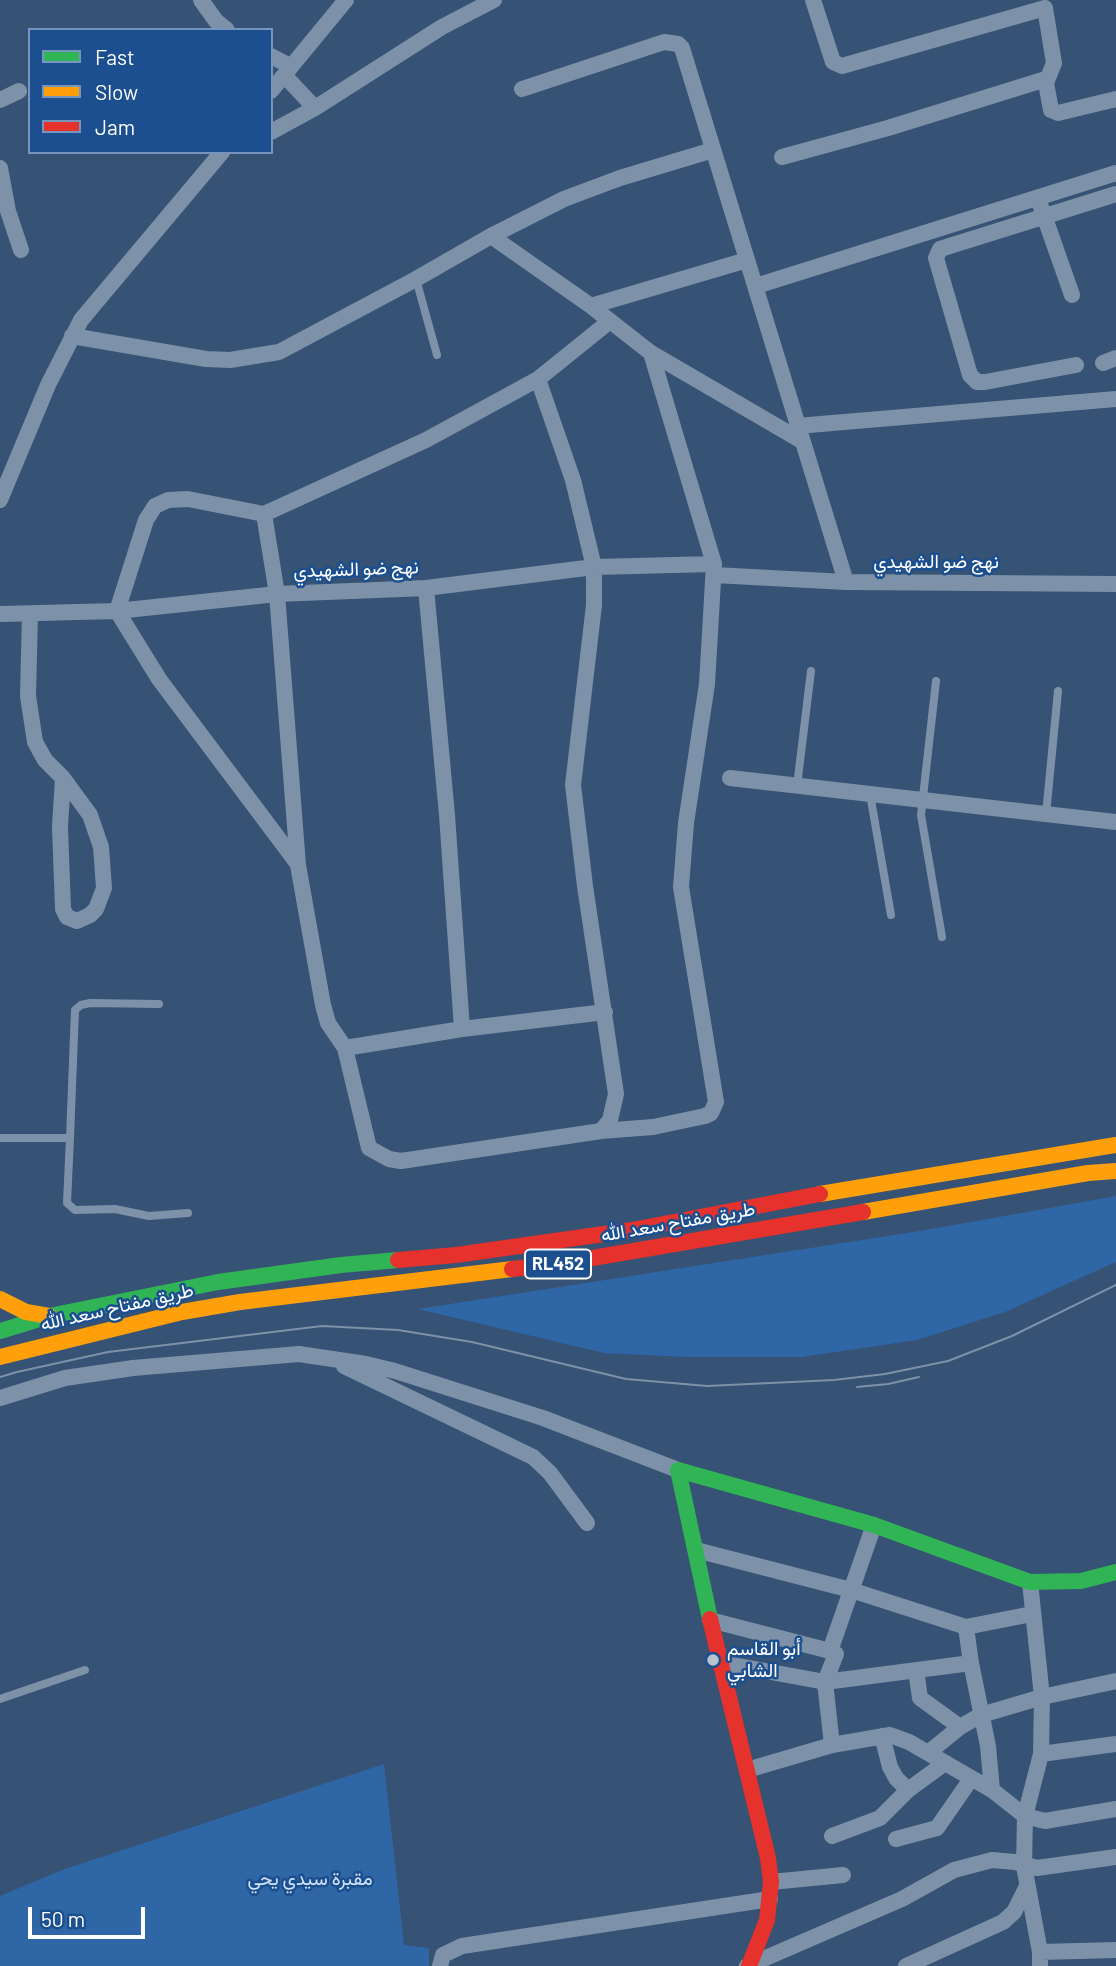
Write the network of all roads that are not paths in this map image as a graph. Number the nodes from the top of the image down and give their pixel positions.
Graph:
1 (201, 0) edge
2 (346, 0) edge
3 (494, 0) edge
4 (813, 0) edge
5 (1045, 4) edge
6 (225, 28) edge
7 (273, 58) edge
8 (287, 71) junction
9 (1046, 79) junction
10 (273, 88) edge
11 (523, 89) dead end
12 (19, 91) dead end
13 (1116, 99) edge
14 (0, 100) edge
15 (315, 108) junction
16 (273, 131) edge
17 (713, 150) junction
18 (221, 154) edge
19 (233, 154) edge
20 (782, 157) dead end
21 (212, 166) junction
22 (0, 168) edge
23 (1116, 173) edge
24 (1116, 194) edge
25 (1039, 197) junction
26 (1044, 216) junction
27 (491, 236) junction
28 (21, 250) dead end
29 (747, 260) junction
30 (416, 279) junction
31 (756, 286) junction
32 (1072, 295) dead end
33 (591, 306) junction
34 (610, 321) junction
35 (72, 336) junction
36 (650, 353) junction
37 (437, 355) dead end
38 (1076, 365) dead end
39 (538, 379) junction
40 (1116, 399) edge
41 (799, 433) junction
42 (0, 499) edge
43 (264, 514) junction
44 (594, 567) junction
45 (714, 569) junction
46 (846, 582) junction
47 (1116, 584) edge
48 (426, 587) junction
49 (277, 594) junction
50 (117, 611) junction
51 (0, 614) edge
52 (30, 614) junction
53 (811, 671) dead end
54 (936, 681) dead end
55 (1058, 691) dead end
56 (63, 778) junction
57 (730, 778) dead end
58 (796, 786) junction
59 (870, 794) junction
60 (923, 800) junction
61 (1046, 814) junction
62 (1116, 822) edge
63 (298, 865) junction
64 (891, 915) dead end
65 (942, 937) dead end
66 (159, 1004) dead end
67 (605, 1012) junction
68 (462, 1029) junction
69 (345, 1048) junction
70 (601, 1131) junction
71 (0, 1138) edge
72 (70, 1138) junction
73 (1116, 1145) edge
74 (1116, 1171) edge
75 (188, 1213) dead end
76 (0, 1299) edge
77 (49, 1317) junction
78 (0, 1331) edge
79 (0, 1357) edge
80 (323, 1357) junction
81 (0, 1398) edge
82 (678, 1469) junction
83 (587, 1523) dead end
84 (874, 1525) junction
85 (696, 1550) junction
86 (1116, 1572) edge
87 (1030, 1582) junction
88 (851, 1590) junction
89 (1032, 1614) junction
90 (710, 1620) junction
91 (966, 1627) junction
92 (831, 1651) junction
93 (971, 1662) junction
94 (722, 1663) junction
95 (85, 1670) dead end
96 (916, 1670) junction
97 (1116, 1681) edge
98 (825, 1682) junction
99 (1042, 1697) junction
100 (0, 1699) edge
101 (981, 1715) junction
102 (960, 1727) junction
103 (882, 1736) junction
104 (1116, 1744) edge
105 (832, 1745) junction
106 (928, 1753) junction
107 (1041, 1754) junction
108 (945, 1763) junction
109 (747, 1770) junction
110 (971, 1779) junction
111 (908, 1790) junction
112 (992, 1790) junction
113 (1116, 1809) edge
114 (1025, 1816) junction
115 (832, 1836) dead end
116 (895, 1839) dead end
117 (1116, 1857) edge
118 (1024, 1866) junction
119 (843, 1875) dead end
120 (1027, 1886) junction
121 (771, 1891) junction
122 (1116, 1950) edge
123 (1040, 1959) edge
124 (440, 1966) edge
125 (748, 1966) edge
126 (906, 1966) edge

1 - 6 street
2 - 8 street
3 - 15 street
4 - 5 street
5 - 9 street
7 - 8 street
8 - 10 street
8 - 15 street
9 - 13 street
9 - 20 street
11 - 17 street
12 - 14 street
15 - 16 street
17 - 27 street
17 - 29 street
18 - 21 street
19 - 21 street
21 - 35 street
22 - 28 street
23 - 25 street
24 - 26 street
25 - 26 street
25 - 31 street
26 - 32 street
26 - 38 street
27 - 30 street
27 - 33 street
29 - 31 street
29 - 33 street
30 - 35 street
30 - 37 lane
31 - 41 street
33 - 34 street
34 - 36 street
34 - 39 street
35 - 42 street
36 - 41 street
36 - 45 street
39 - 43 street
39 - 44 street
40 - 41 street
41 - 46 street
43 - 49 street
43 - 50 street
44 - 45 street, نهج ضو الشهيدي
44 - 48 street, نهج ضو الشهيدي
44 - 67 street
45 - 46 street, نهج ضو الشهيدي
45 - 70 street
46 - 47 street, نهج ضو الشهيدي
48 - 49 street, نهج ضو الشهيدي
48 - 68 street
49 - 50 street, نهج ضو الشهيدي
49 - 63 street
50 - 52 street, نهج ضو الشهيدي
50 - 63 street
51 - 52 street, نهج ضو الشهيدي
52 - 56 street
53 - 58 lane
54 - 60 lane
55 - 61 lane
56 - 56 street
57 - 58 street
58 - 59 street
59 - 60 street
59 - 64 lane
60 - 61 street
60 - 65 lane
61 - 62 street
63 - 69 street
66 - 72 lane
67 - 68 street
67 - 70 street
68 - 69 street
69 - 70 street
71 - 72 lane
72 - 75 lane
73 - 77 main road, طريق مفتاح سعد الله / RL452
74 - 79 main road, طريق مفتاح سعد الله / RL452
76 - 77 main road
77 - 78 main road, طريق مفتاح سعد الله / RL452
80 - 81 street
80 - 82 street
80 - 83 street
82 - 84 main road
82 - 85 main road
84 - 87 main road
84 - 88 street
85 - 88 street
85 - 90 main road
86 - 87 main road
87 - 89 street
88 - 91 street
88 - 92 street
89 - 91 street
89 - 99 street
90 - 92 street
90 - 94 main road
91 - 93 street
92 - 98 street
93 - 96 street
93 - 101 street
94 - 98 street
94 - 109 main road
95 - 100 lane
96 - 98 street
96 - 102 street
97 - 99 street
98 - 105 street
99 - 101 street
99 - 107 street
101 - 102 street
101 - 112 street
102 - 106 street
103 - 105 street
103 - 106 street
103 - 111 street
104 - 107 street
105 - 109 street
106 - 108 street
107 - 114 street
108 - 110 street
108 - 111 street
109 - 121 main road
110 - 112 street
110 - 116 street
111 - 115 street
112 - 114 street
113 - 114 street
114 - 118 street
117 - 118 street
118 - 120 street
118 - 125 street
119 - 121 street
120 - 123 street
120 - 126 street
121 - 124 street
121 - 125 main road
122 - 123 street

